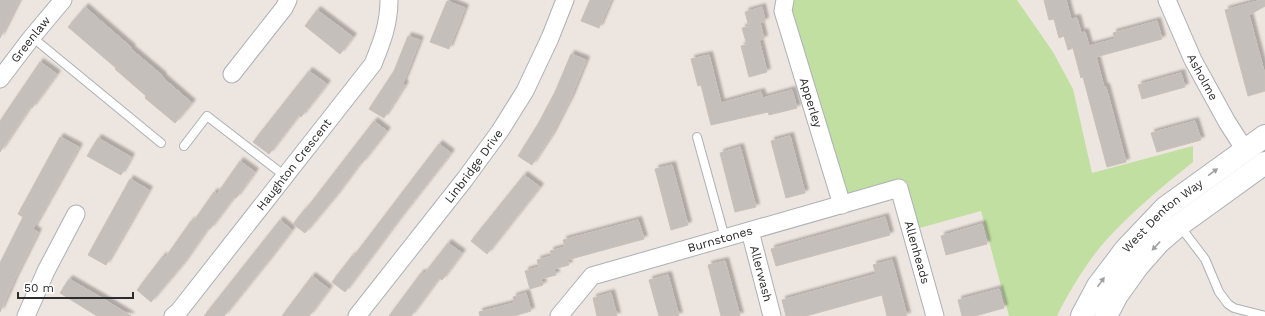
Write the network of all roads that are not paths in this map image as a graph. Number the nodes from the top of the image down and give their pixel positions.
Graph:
1 (63, 0) edge
2 (288, 0) edge
3 (388, 0) edge
4 (565, 0) edge
5 (785, 0) edge
6 (1167, 0) edge
7 (32, 37) junction
8 (232, 74) dead end
9 (0, 79) edge
10 (1265, 136) edge
11 (697, 137) dead end
12 (161, 143) dead end
13 (184, 146) dead end
14 (1245, 150) junction
15 (1261, 166) edge
16 (285, 176) junction
17 (899, 188) joint
18 (842, 205) junction
19 (76, 214) dead end
20 (1172, 217) junction
21 (750, 231) junction
22 (725, 238) junction
23 (26, 316) edge
24 (173, 316) edge
25 (357, 316) edge
26 (559, 316) edge
27 (772, 316) edge
28 (935, 316) edge
29 (1082, 316) edge
30 (1106, 316) edge
31 (1265, 316) edge

1 - 7 street, Greenlaw
2 - 8 street
3 - 16 street, Haughton Crescent
4 - 25 street, Linbridge Drive
5 - 18 street, Apperley
6 - 14 street, Asholme
7 - 9 street, Greenlaw
7 - 12 lane
10 - 14 street, West Denton Way
11 - 22 lane
13 - 16 lane
14 - 15 street
20 -> 14 street, West Denton Way
15 - 20 street, West Denton Way
16 - 24 street, Haughton Crescent
17 - 18 street, Burnstones
17 - 28 street, Allenheads
18 - 21 street, Burnstones
19 - 23 street
29 -> 20 street, West Denton Way
20 -> 30 street, West Denton Way
20 - 31 lane
21 - 22 street, Burnstones
21 - 27 street, Allerwash
22 - 26 street, Burnstones

